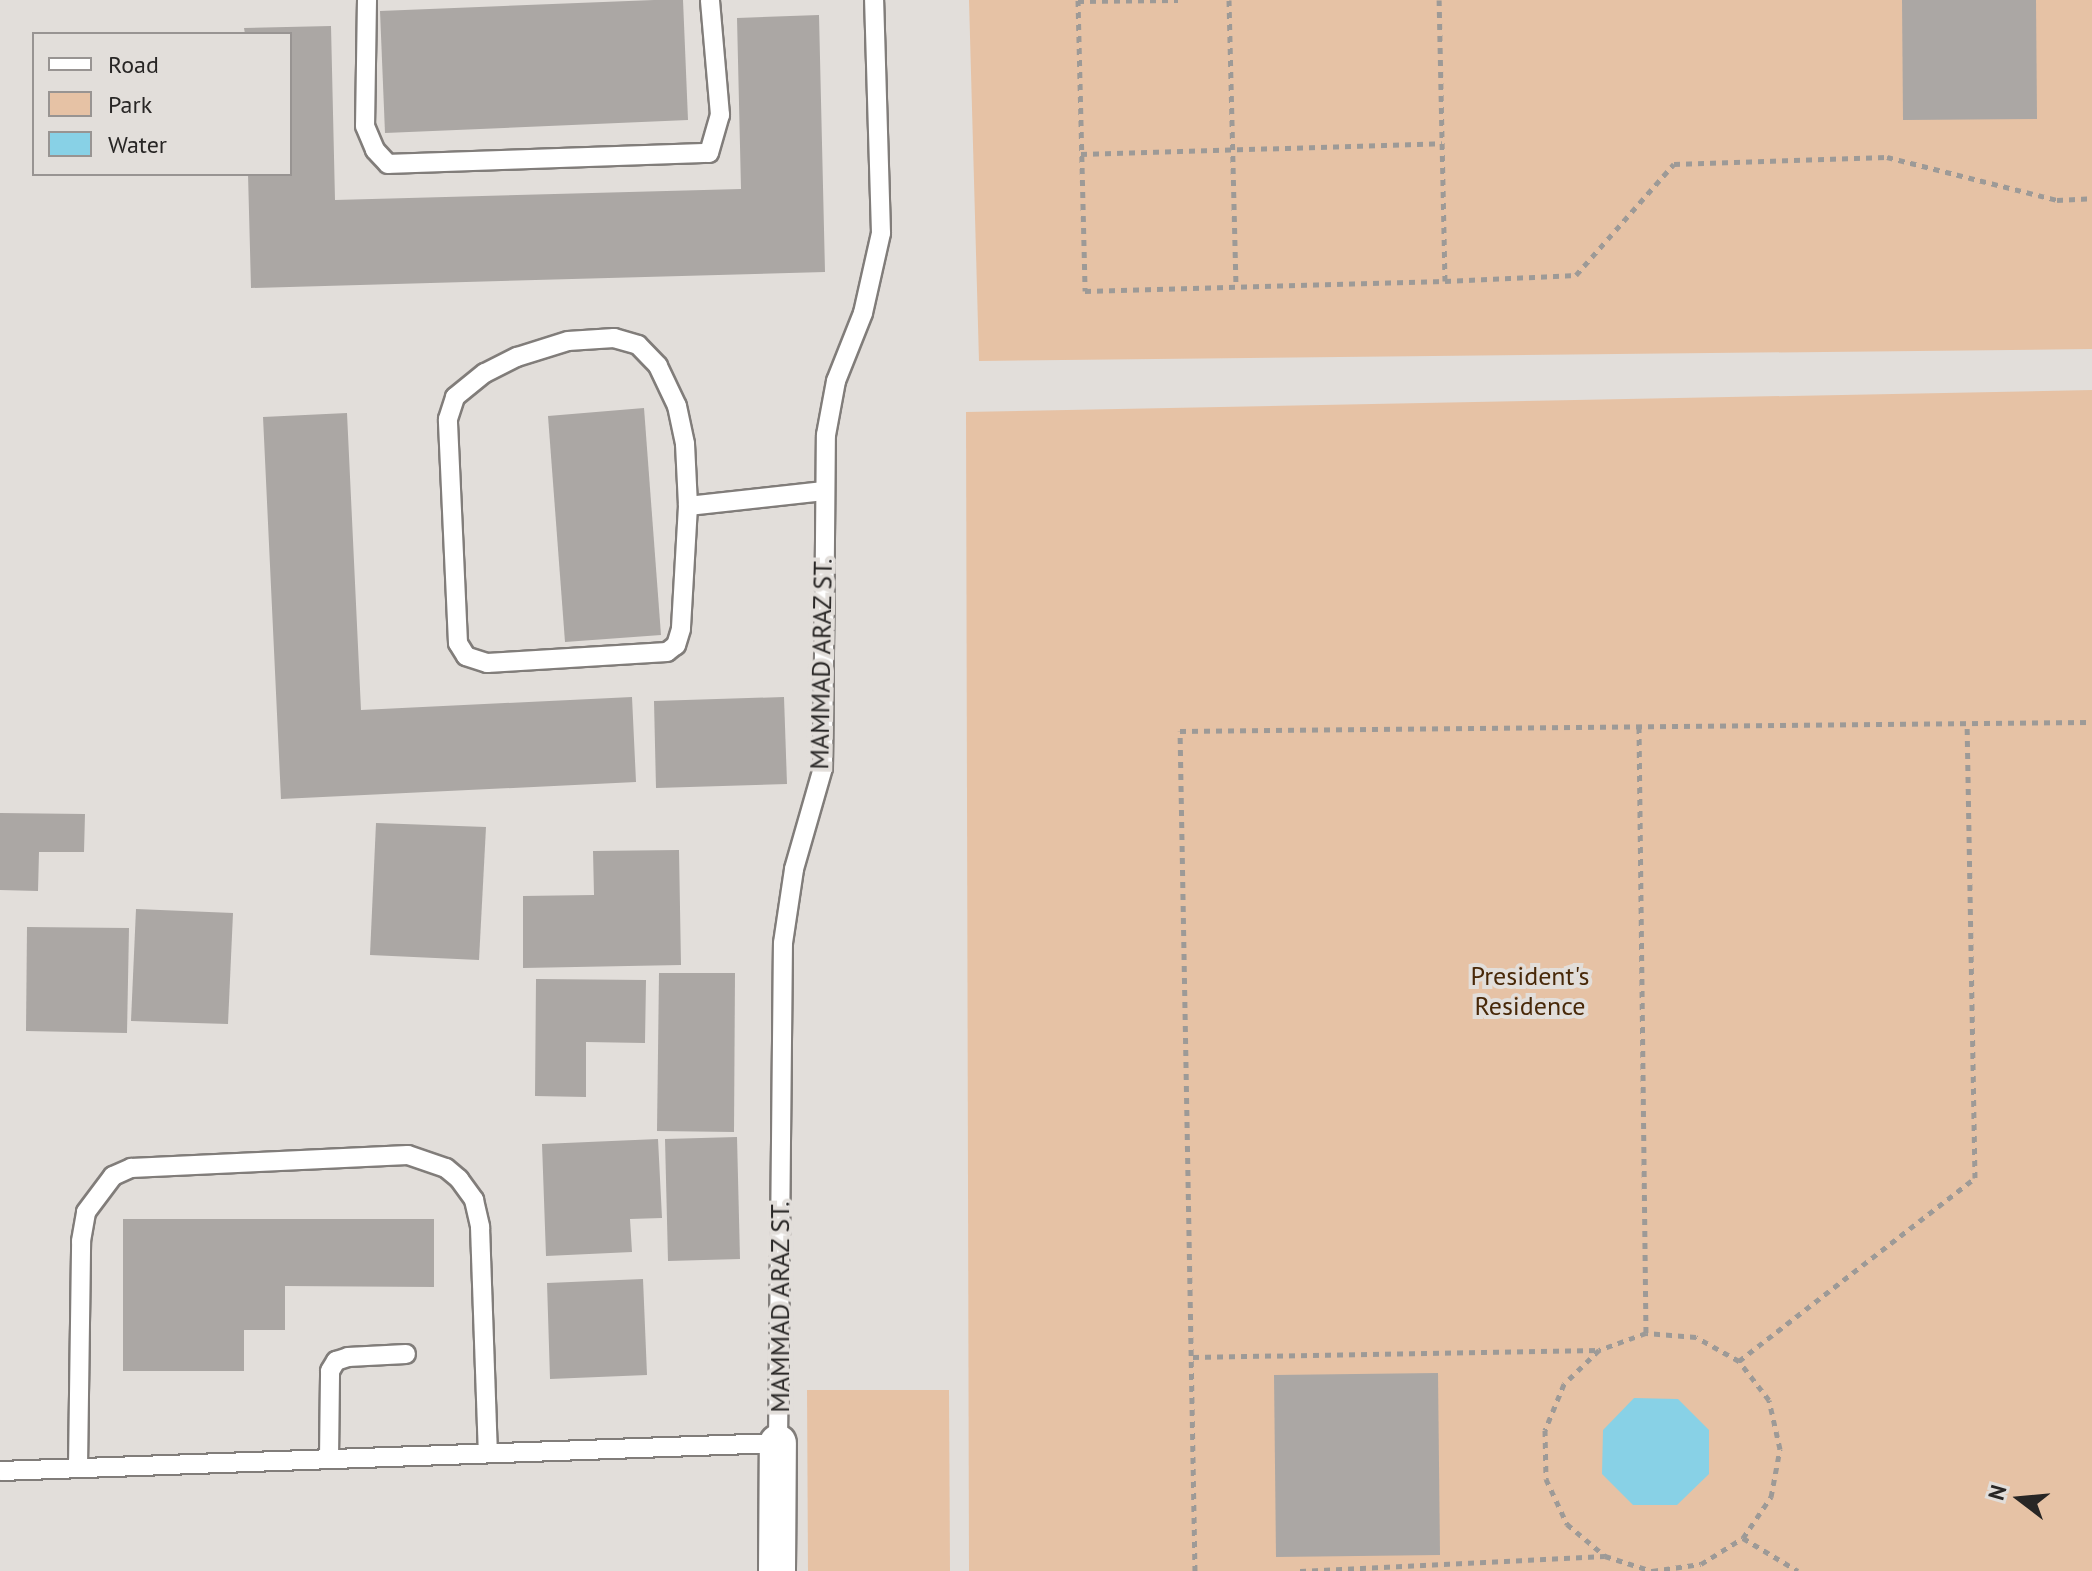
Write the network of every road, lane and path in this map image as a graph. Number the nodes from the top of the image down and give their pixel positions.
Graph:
1 (367, 0) edge
2 (710, 0) edge
3 (874, 0) edge
4 (1178, 0) edge
5 (1229, 0) edge
6 (1439, 0) edge
7 (1078, 1) edge
8 (1442, 143) junction
9 (1231, 150) junction
10 (1081, 154) junction
11 (2092, 198) edge
12 (1445, 281) junction
13 (1236, 287) junction
14 (824, 491) junction
15 (688, 506) junction
16 (2092, 722) edge
17 (1967, 724) junction
18 (1639, 727) junction
19 (1646, 1333) junction
20 (1599, 1350) junction
21 (406, 1354) dead end
22 (1193, 1357) junction
23 (1739, 1361) junction
24 (778, 1443) junction
25 (488, 1453) junction
26 (329, 1458) junction
27 (78, 1466) junction
28 (0, 1471) edge
29 (1743, 1538) junction
30 (1605, 1556) junction
31 (777, 1571) edge
32 (1195, 1571) edge
33 (1300, 1571) edge
34 (1652, 1571) edge
35 (1798, 1571) edge

1 - 2 lane
3 - 14 lane, MAMMAD ARAZ ST.
4 - 7 path
5 - 9 path
6 - 8 path
7 - 10 path
8 - 9 path
8 - 12 path
9 - 10 path
9 - 13 path
10 - 13 path
11 - 12 path
12 - 13 path
14 - 15 lane
14 - 24 lane, MAMMAD ARAZ ST.
15 - 15 lane
16 - 17 path
17 - 18 path
17 - 23 path
18 - 19 path
18 - 22 path
19 - 20 path
19 - 23 path
20 - 22 path
20 - 30 path
21 - 26 lane
22 - 32 path
23 - 29 path
24 - 25 lane
24 - 31 street, MAMMAD ARAZ ST.
25 - 26 lane
25 - 27 lane
26 - 27 lane
27 - 28 lane
29 - 34 path
29 - 35 path
30 - 33 path
30 - 34 path

